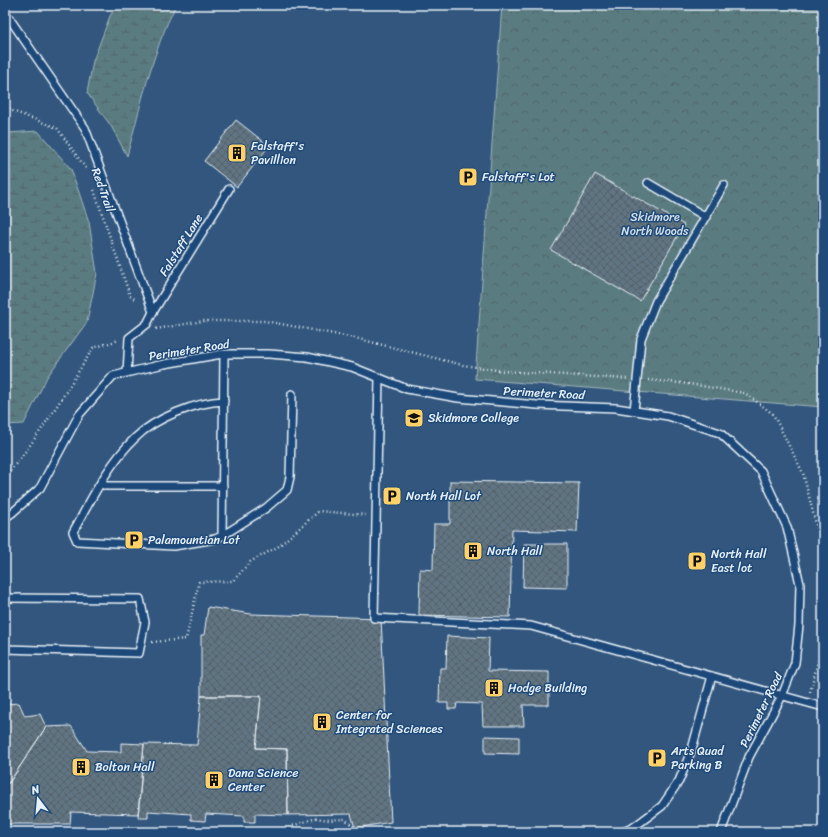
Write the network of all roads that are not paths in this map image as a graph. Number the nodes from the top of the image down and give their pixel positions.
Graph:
1 (5, 12) edge
2 (648, 183) dead end
3 (724, 185) dead end
4 (229, 189) dead end
5 (706, 217) junction
6 (153, 312) junction
7 (224, 354) junction
8 (127, 373) junction
9 (379, 378) junction
10 (292, 394) dead end
11 (224, 401) junction
12 (634, 411) junction
13 (101, 484) junction
14 (222, 486) junction
15 (5, 518) edge
16 (222, 536) junction
17 (5, 598) edge
18 (5, 649) edge
19 (712, 676) junction
20 (782, 696) junction
21 (823, 707) edge
22 (624, 832) edge
23 (721, 832) edge

1 - 6 lane
2 - 5 lane
3 - 5 lane
4 - 6 lane, Falstaff Lane
5 - 12 lane
6 - 8 lane, Falstaff Lane
7 - 8 lane, Perimeter Road
7 - 9 lane, Perimeter Road
7 - 11 lane
8 - 15 lane, Perimeter Road
9 - 12 lane, Perimeter Road
9 - 19 lane
10 - 16 lane
11 - 13 lane
11 - 14 lane
12 - 20 lane, Perimeter Road
13 - 14 lane
13 - 16 lane
14 - 16 lane
17 - 18 lane
19 - 20 lane
19 - 22 lane
20 - 21 lane
20 - 23 lane, Perimeter Road

